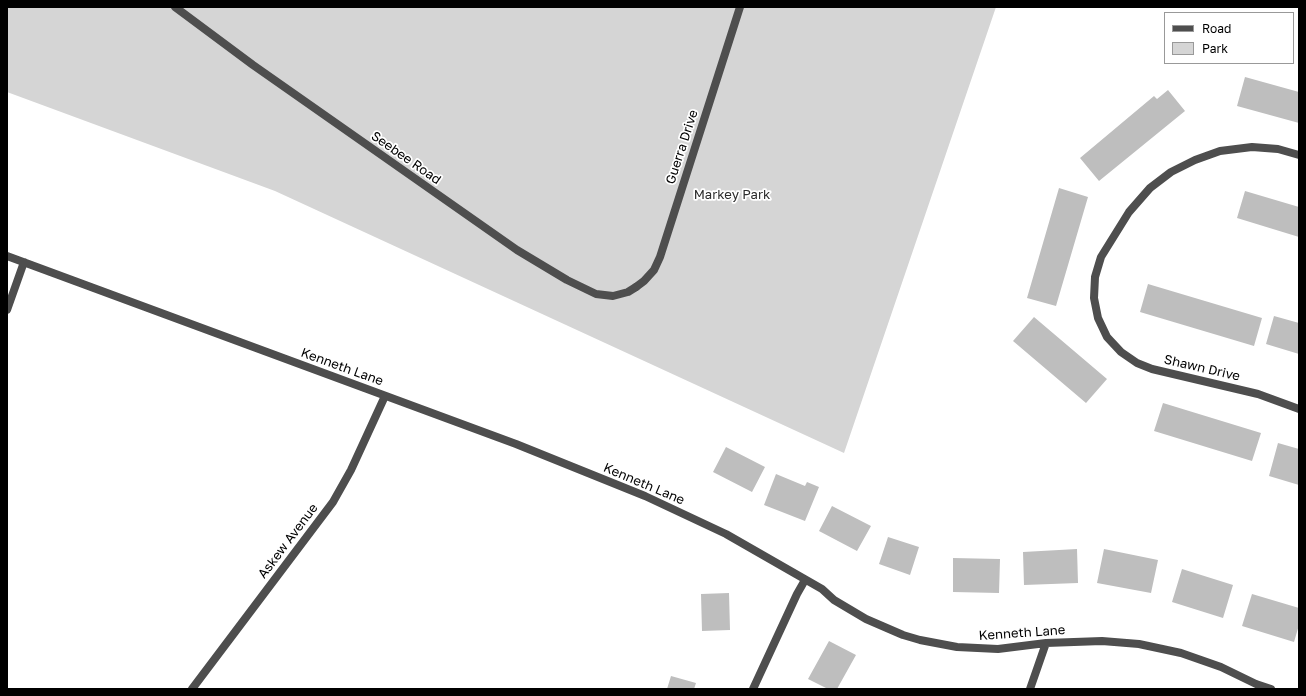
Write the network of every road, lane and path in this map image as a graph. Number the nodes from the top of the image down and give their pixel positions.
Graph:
1 (175, 7) edge
2 (740, 7) edge
3 (1299, 155) edge
4 (7, 256) edge
5 (24, 262) junction
6 (636, 287) joint
7 (7, 310) edge
8 (385, 396) junction
9 (1299, 409) edge
10 (805, 580) junction
11 (1046, 643) junction
12 (192, 689) edge
13 (753, 689) edge
14 (1030, 689) edge
15 (1271, 689) edge

1 - 6 street, Seebee Road
2 - 6 street, Guerra Drive
3 - 9 street, Shawn Drive
4 - 5 street, Kenneth Lane
5 - 7 street
5 - 8 street, Kenneth Lane
8 - 10 street, Kenneth Lane
8 - 12 street, Askew Avenue
10 - 11 street, Kenneth Lane
10 - 13 street
11 - 14 street
11 - 15 street, Kenneth Lane

